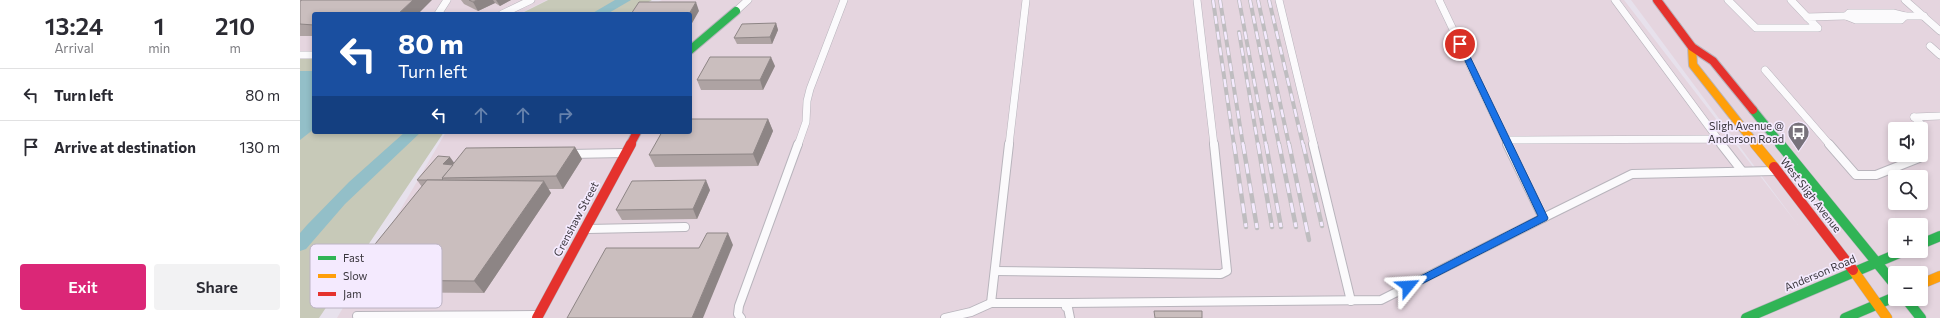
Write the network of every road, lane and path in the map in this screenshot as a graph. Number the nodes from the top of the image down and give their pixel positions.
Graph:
1 (447, 0) edge
2 (531, 0) edge
3 (748, 0) edge
4 (844, 0) edge
5 (1026, 0) edge
6 (1197, 0) edge
7 (1279, 0) edge
8 (1439, 0) edge
9 (1615, 0) edge
10 (1657, 0) edge
11 (1728, 0) edge
12 (1791, 0) edge
13 (1905, 0) edge
14 (736, 10) joint
15 (439, 12) edge
16 (506, 12) edge
17 (1807, 16) junction
18 (1924, 16) junction
19 (1940, 31) edge
20 (1930, 46) dead end
21 (1692, 47) junction
22 (692, 48) edge
23 (312, 54) edge
24 (300, 55) edge
25 (1940, 55) edge
26 (1765, 70) dead end
27 (1940, 116) edge
28 (1919, 122) edge
29 (636, 134) edge
30 (1718, 139) junction
31 (1506, 140) junction
32 (564, 154) edge
33 (625, 154) junction
34 (1908, 162) edge
35 (1742, 171) junction
36 (1778, 171) junction
37 (1543, 218) junction
38 (685, 227) dead end
39 (585, 229) junction
40 (1940, 236) edge
41 (1928, 241) edge
42 (1888, 258) edge
43 (1878, 262) junction
44 (995, 271) junction
45 (1855, 272) junction
46 (1888, 276) edge
47 (1940, 276) edge
48 (1928, 281) edge
49 (1888, 299) edge
50 (1351, 301) junction
51 (991, 303) junction
52 (1067, 303) junction
53 (1877, 304) junction
54 (1912, 306) edge
55 (357, 316) dead end
56 (538, 317) edge
57 (741, 318) edge
58 (945, 318) edge
59 (1064, 318) edge
60 (1070, 318) edge
61 (1746, 318) edge
62 (1845, 318) edge
63 (1887, 318) edge
64 (1921, 318) edge

1 - 15 lane
2 - 16 lane
3 - 14 lane
4 - 57 lane
5 - 44 lane
6 - 44 lane
7 - 50 lane
8 - 31 lane
9 - 30 lane
10 - 21 main road, West Sligh Avenue
11 - 17 lane
12 - 17 lane
13 - 18 lane
14 - 22 main road
17 - 18 lane
18 - 19 lane
20 - 25 lane
21 - 36 main road, West Sligh Avenue
21 - 43 main road, West Sligh Avenue
23 - 24 lane
26 - 34 lane
27 - 28 lane
29 - 33 main road, Crenshaw Street
30 - 31 lane
30 - 35 lane
31 - 37 lane
32 - 33 lane
33 - 39 main road, Crenshaw Street
35 - 36 lane
35 - 37 lane
36 - 45 main road, West Sligh Avenue
37 - 50 lane
38 - 39 lane
39 - 56 main road, Crenshaw Street
40 - 41 main road
42 - 43 main road, Anderson Road
43 - 45 main road, Anderson Road
43 - 46 main road, West Sligh Avenue
44 - 51 lane
45 - 53 main road, West Sligh Avenue
45 - 61 main road, Anderson Road
47 - 48 main road
49 - 53 main road
50 - 52 lane
51 - 52 lane
51 - 58 lane
52 - 59 lane
52 - 60 lane
53 - 62 main road
53 - 63 main road, West Sligh Avenue
54 - 64 main road
55 - 56 lane

